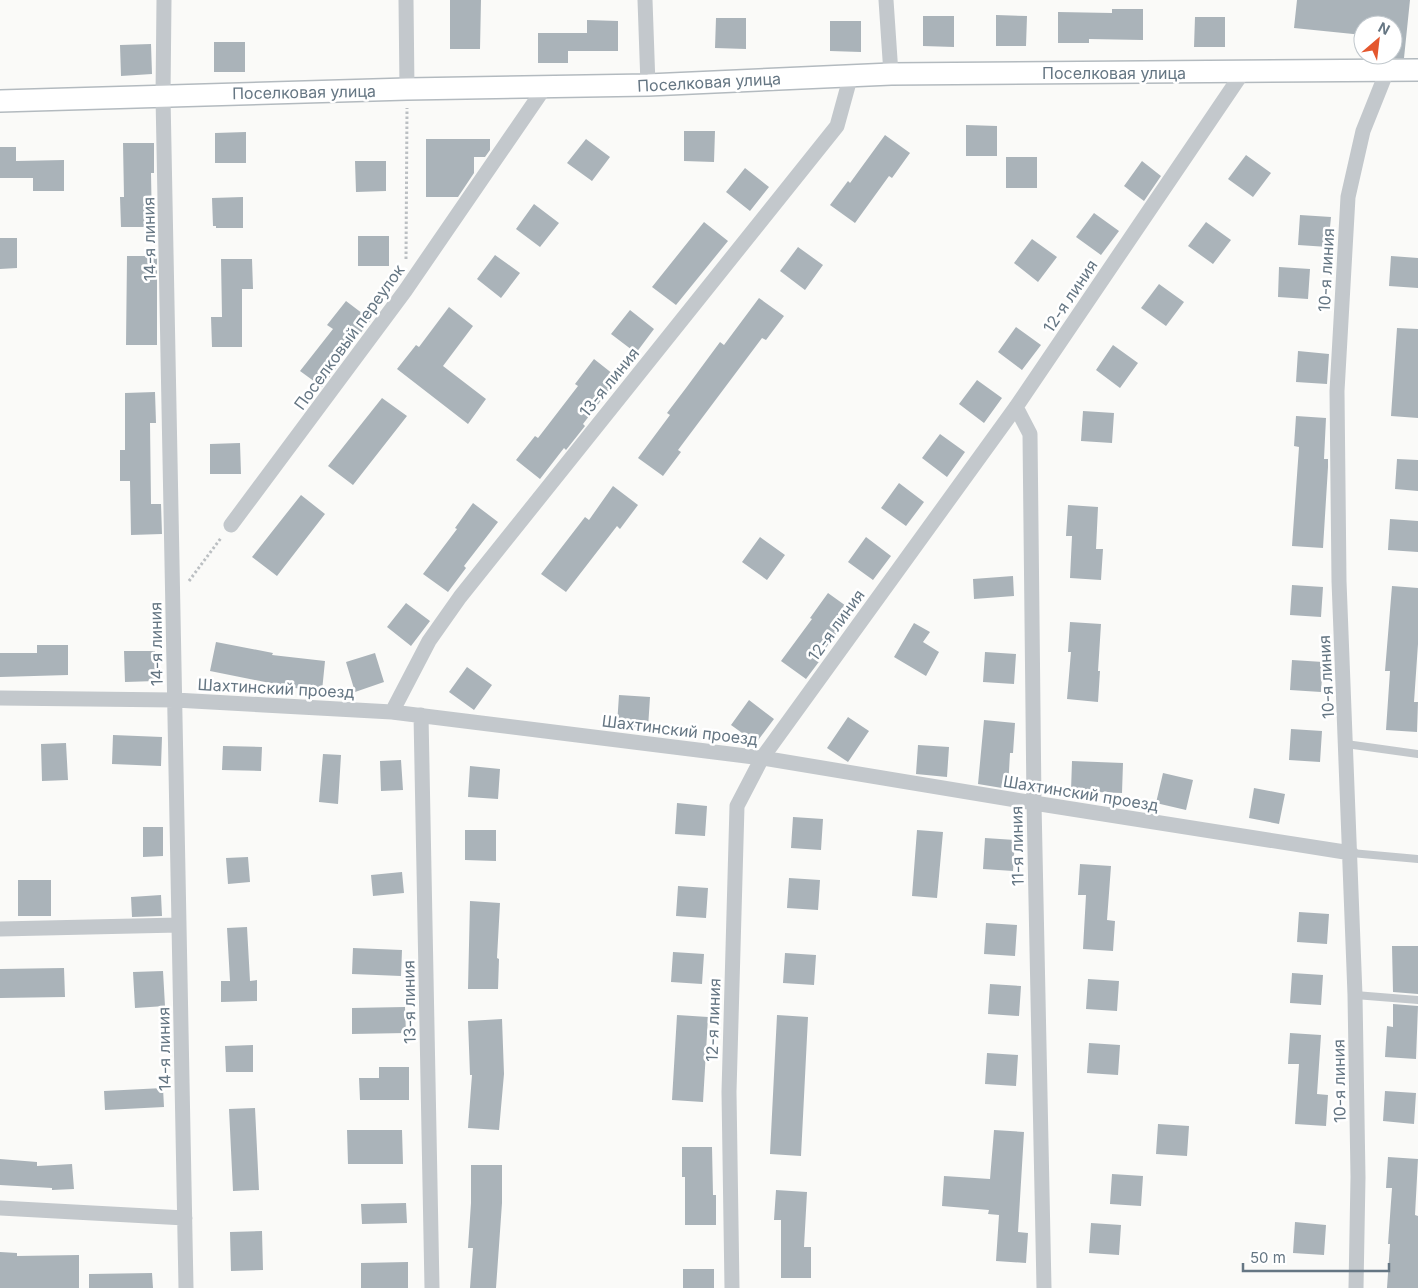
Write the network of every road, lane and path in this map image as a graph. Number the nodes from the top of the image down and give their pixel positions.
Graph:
1 (164, 0) edge
2 (406, 0) edge
3 (645, 0) edge
4 (886, 0) edge
5 (1418, 70) edge
6 (1387, 71) junction
7 (1243, 72) junction
8 (891, 74) junction
9 (851, 75) junction
10 (648, 85) junction
11 (546, 87) junction
12 (407, 90) junction
13 (163, 96) junction
14 (0, 101) edge
15 (405, 291) junction
16 (1016, 407) junction
17 (231, 526) joint
18 (173, 603) junction
19 (0, 698) edge
20 (175, 700) junction
21 (392, 712) junction
22 (421, 715) junction
23 (1346, 744) junction
24 (1418, 754) edge
25 (762, 758) junction
26 (1034, 803) junction
27 (1350, 853) junction
28 (1418, 859) edge
29 (179, 925) junction
30 (0, 929) edge
31 (1355, 994) junction
32 (1418, 1000) edge
33 (0, 1208) edge
34 (185, 1218) junction
35 (186, 1288) edge
36 (432, 1288) edge
37 (732, 1288) edge
38 (1044, 1288) edge
39 (1356, 1288) edge

1 - 13 street, 14-я линия
2 - 12 street
3 - 10 street
4 - 8 street
5 - 6 street, Поселковая улица
6 - 7 street, Поселковая улица
6 - 23 street, 10-я линия
7 - 8 street, Поселковая улица
7 - 16 street, 12-я линия
8 - 9 street, Поселковая улица
9 - 10 street, Поселковая улица
9 - 21 street, 13-я линия
10 - 11 street, Поселковая улица
11 - 12 street, Поселковая улица
11 - 15 street, Поселковый переулок
12 - 13 street, Поселковая улица
12 - 15 path
13 - 14 street, Поселковая улица
13 - 18 street, 14-я линия
15 - 17 street, Поселковый переулок
16 - 25 street, 12-я линия
16 - 26 street, 11-я линия
17 - 18 path
18 - 20 street, 14-я линия
19 - 20 street, Шахтинский проезд
20 - 21 street, Шахтинский проезд
20 - 29 street, 14-я линия
21 - 22 street, Шахтинский проезд
22 - 25 street, Шахтинский проезд
22 - 36 street, 13-я линия
23 - 24 lane
23 - 27 street, 10-я линия
25 - 26 street, Шахтинский проезд
25 - 37 street, 12-я линия
26 - 27 street, Шахтинский проезд
26 - 38 street, 11-я линия
27 - 28 lane
27 - 31 street, 10-я линия
29 - 30 street
29 - 34 street, 14-я линия
31 - 32 lane
31 - 39 street, 10-я линия
33 - 34 street
34 - 35 street, 14-я линия

